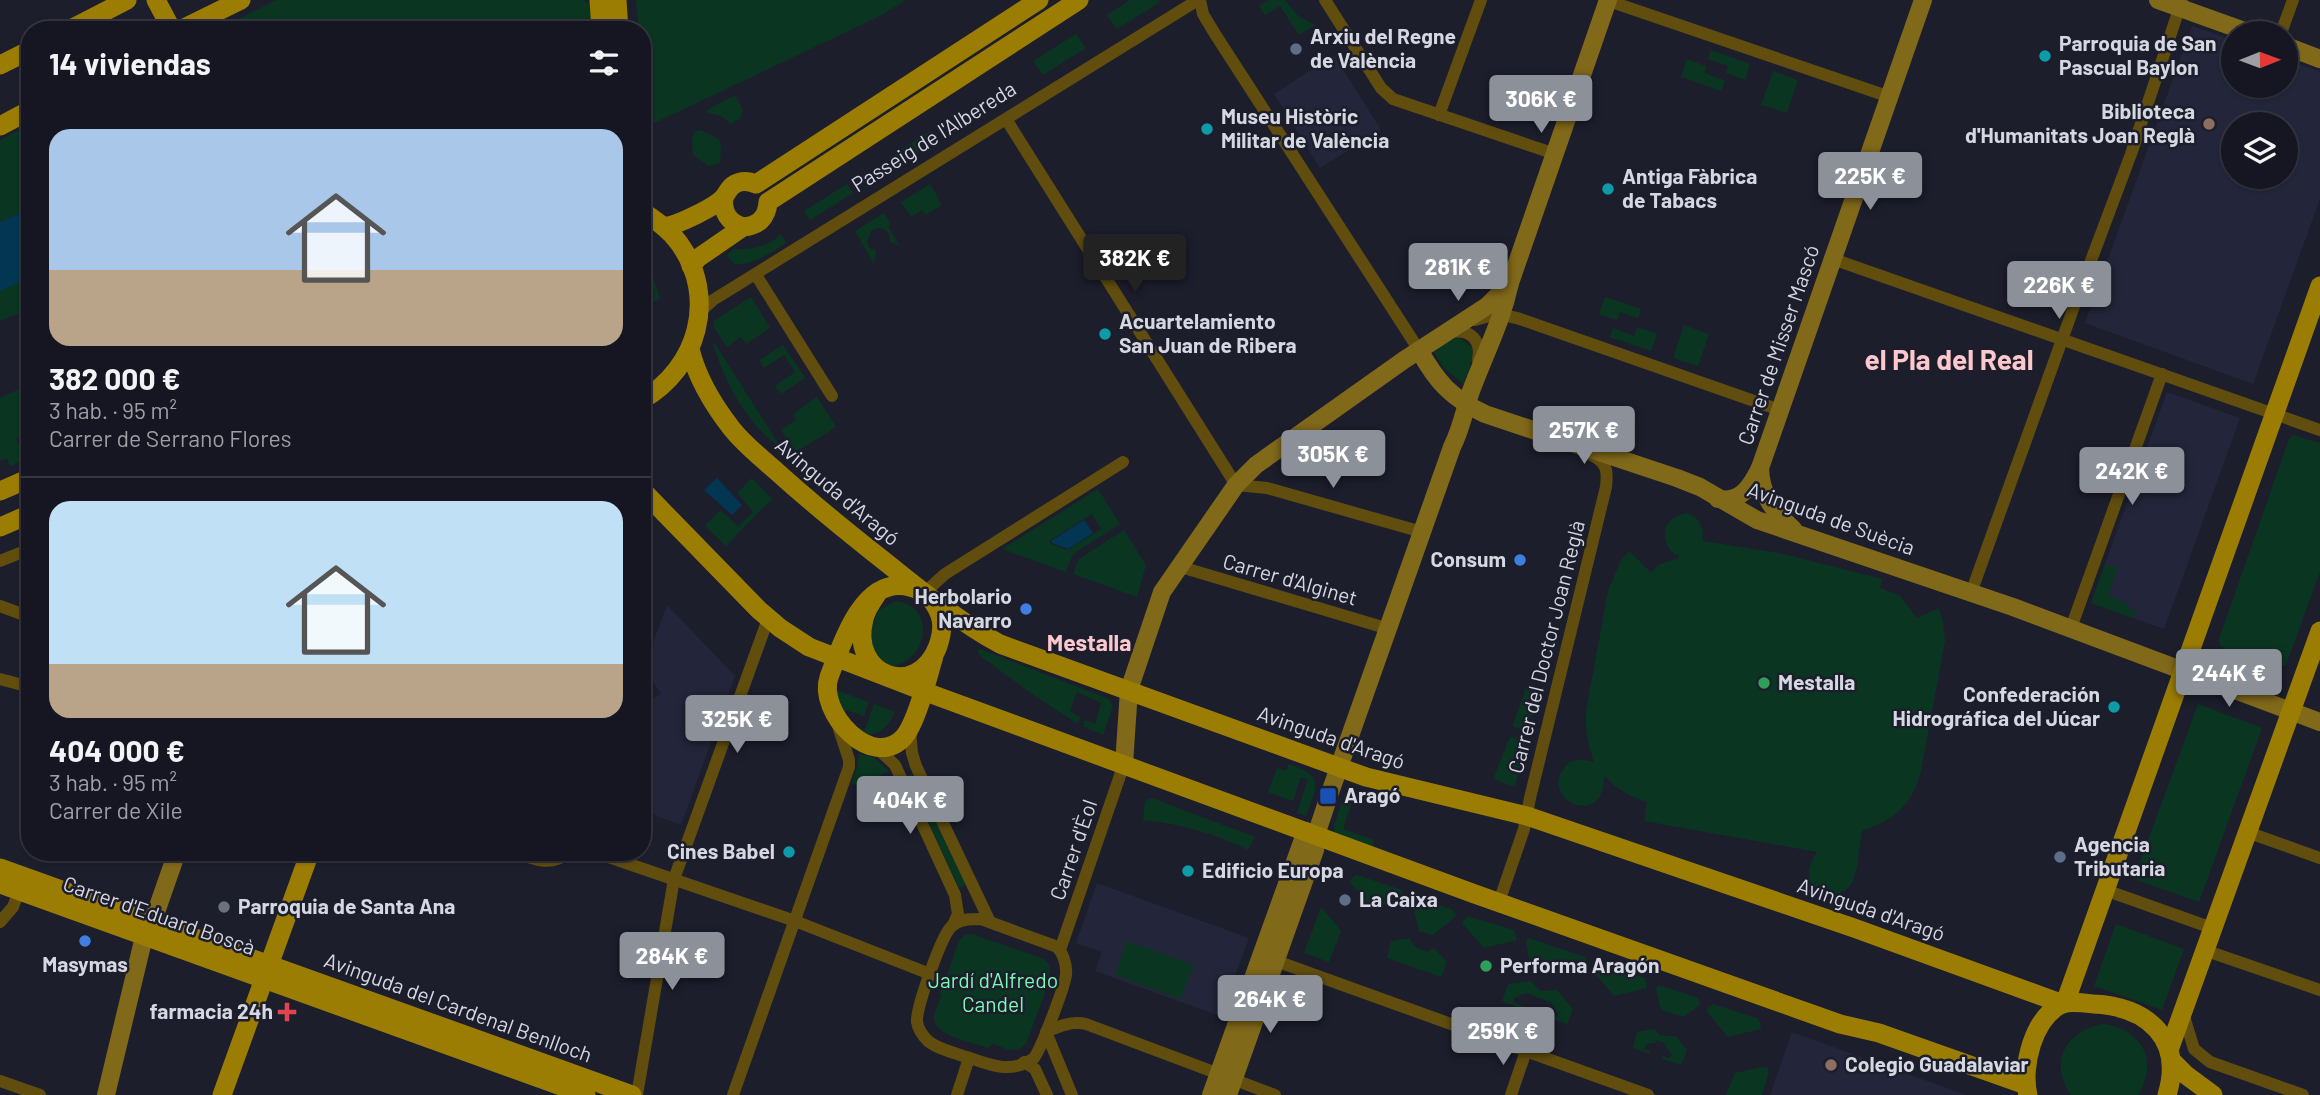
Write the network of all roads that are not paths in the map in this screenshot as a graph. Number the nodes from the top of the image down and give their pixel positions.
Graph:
1 (127, 0) edge
2 (156, 0) edge
3 (599, 0) edge
4 (617, 0) edge
5 (1039, 0) edge
6 (1079, 0) edge
7 (1199, 0) edge
8 (1325, 0) edge
9 (1480, 0) edge
10 (1607, 0) edge
11 (1923, 0) edge
12 (2158, 0) edge
13 (2292, 0) edge
14 (231, 2) edge
15 (2181, 4) edge
16 (86, 21) edge
17 (167, 21) edge
18 (196, 21) edge
19 (600, 21) edge
20 (618, 21) edge
21 (2221, 21) edge
22 (2285, 21) edge
23 (960, 51) junction
24 (2298, 51) edge
25 (21, 54) edge
26 (2320, 59) edge
27 (0, 65) edge
28 (971, 70) junction
29 (1890, 97) junction
30 (21, 115) edge
31 (1439, 115) junction
32 (1006, 119) junction
33 (0, 126) edge
34 (1555, 154) junction
35 (756, 184) junction
36 (724, 197) junction
37 (768, 202) junction
38 (651, 218) edge
39 (743, 226) junction
40 (664, 227) junction
41 (1833, 259) junction
42 (691, 266) junction
43 (756, 275) junction
44 (1510, 284) junction
45 (2320, 286) edge
46 (1503, 314) junction
47 (698, 317) junction
48 (1444, 336) junction
49 (2063, 340) junction
50 (690, 349) junction
51 (1419, 350) junction
52 (2162, 374) junction
53 (651, 394) edge
54 (832, 396) dead end
55 (1469, 400) junction
56 (1780, 411) junction
57 (2274, 414) junction
58 (2320, 430) edge
59 (1546, 434) junction
60 (1122, 462) dead end
61 (1760, 468) junction
62 (21, 482) edge
63 (1236, 485) junction
64 (0, 491) edge
65 (1718, 499) junction
66 (651, 500) edge
67 (21, 518) edge
68 (0, 527) edge
69 (1422, 532) junction
70 (1796, 532) junction
71 (21, 553) edge
72 (0, 561) edge
73 (1181, 567) junction
74 (879, 591) junction
75 (924, 593) junction
76 (1971, 593) junction
77 (0, 606) edge
78 (21, 614) edge
79 (768, 619) junction
80 (2071, 628) junction
81 (1388, 629) junction
82 (2320, 631) edge
83 (934, 656) junction
84 (837, 657) junction
85 (2182, 669) junction
86 (878, 672) junction
87 (0, 678) edge
88 (21, 684) edge
89 (1129, 690) junction
90 (923, 691) junction
91 (831, 706) junction
92 (2291, 712) junction
93 (2320, 722) edge
94 (910, 729) junction
95 (876, 747) junction
96 (1124, 764) junction
97 (1340, 766) junction
98 (1527, 816) junction
99 (2247, 832) junction
100 (1311, 833) junction
101 (2320, 858) edge
102 (174, 861) edge
103 (307, 861) edge
104 (621, 861) edge
105 (0, 868) edge
106 (674, 879) junction
107 (0, 884) edge
108 (2105, 890) junction
109 (19, 891) junction
110 (1499, 902) junction
111 (796, 920) junction
112 (0, 922) edge
113 (990, 922) junction
114 (953, 925) junction
115 (2212, 928) junction
116 (149, 929) junction
117 (1060, 950) junction
118 (2204, 950) junction
119 (1276, 961) junction
120 (267, 971) junction
121 (930, 974) junction
122 (2320, 990) edge
123 (2064, 1004) junction
124 (2183, 1010) junction
125 (1046, 1032) junction
126 (1526, 1051) junction
127 (2171, 1055) junction
128 (969, 1058) junction
129 (1024, 1062) junction
130 (0, 1081) edge
131 (1227, 1082) edge
132 (2025, 1090) edge
133 (40, 1095) edge
134 (106, 1095) edge
135 (222, 1095) edge
136 (586, 1095) edge
137 (635, 1095) edge
138 (733, 1095) edge
139 (957, 1095) edge
140 (1048, 1095) edge
141 (1072, 1095) edge
142 (1211, 1095) edge
143 (1275, 1095) edge
144 (1511, 1095) edge
145 (1648, 1095) edge
146 (2167, 1095) edge
147 (2213, 1095) edge
148 (2303, 1095) edge

1 - 16 main road
2 - 17 main road
3 - 19 main road
4 - 20 main road
5 - 23 main road
6 - 28 main road, Passeig de l'Albereda
7 - 32 street, Passeig de l'Albereda
7 - 51 street
8 - 31 street
9 - 31 street
10 - 29 street
10 - 34 street
11 - 29 street, Carrer de Misser Mascó
12 - 15 street
13 - 22 street
14 - 18 main road
15 - 21 street
15 - 49 street
23 - 28 main road, Passeig de l'Albereda
23 - 28 main road, Passeig de l'Albereda
23 - 35 main road
24 - 26 street
25 - 27 main road
28 - 37 main road, Passeig de l'Albereda
29 - 41 street, Carrer de Misser Mascó
30 - 33 main road
31 - 34 street
32 - 43 street, Passeig de l'Albereda
32 - 63 street
34 - 44 street
35 - 36 main road
35 - 37 main road
36 - 39 main road
36 - 40 main road
37 - 39 main road, Passeig de l'Albereda
38 - 40 main road
39 - 42 main road, Passeig de l'Albereda
40 - 42 main road
41 - 49 street
41 - 56 street, Carrer de Misser Mascó
42 - 47 main road
43 - 47 street, Passeig de l'Albereda
43 - 54 street
44 - 46 street
44 - 48 street
45 - 57 main road
46 - 48 street
46 - 55 street
46 - 56 street
47 - 50 main road
48 - 51 street
48 - 55 street
49 - 52 street
49 - 76 street
50 - 53 main road
50 - 75 main road, Avinguda d'Aragó
51 - 55 street, Avinguda de Suècia
51 - 63 street
52 - 57 street
52 - 80 street
55 - 59 street, Avinguda de Suècia
55 - 69 street
56 - 61 street, Carrer de Misser Mascó
57 - 58 street
57 - 85 main road
59 - 65 street, Avinguda de Suècia
59 - 98 street, Carrer del Doctor Joan Reglà
60 - 75 street
61 - 65 street, Carrer de Misser Mascó
61 - 70 street
62 - 64 main road
63 - 69 street
63 - 73 street
65 - 70 street, Avinguda de Suècia
66 - 79 main road
67 - 68 main road
69 - 81 street
70 - 76 street, Avinguda de Suècia
71 - 72 street
73 - 81 street, Carrer d'Alginet
73 - 89 street
74 - 75 main road
74 - 84 main road
74 - 86 main road
75 - 83 main road
75 - 89 main road, Avinguda d'Aragó
76 - 80 street, Avinguda de Suècia
77 - 78 street
79 - 84 main road
79 - 106 street
80 - 85 street, Avinguda de Suècia
81 - 97 street
82 - 92 main road
83 - 86 main road
83 - 90 main road
84 - 86 main road
84 - 91 main road
85 - 92 street, Avinguda de Suècia
85 - 108 main road
86 - 90 main road
87 - 88 street
89 - 96 street
89 - 97 main road, Avinguda d'Aragó
90 - 94 main road
90 - 96 main road
91 - 95 main road
91 - 111 street
92 - 93 street, Avinguda de Suècia
92 - 99 main road
94 - 95 main road
94 - 113 street
95 - 114 street
96 - 100 main road
96 - 117 street, Carrer d'Èol
97 - 98 main road, Avinguda d'Aragó
97 - 100 street
98 - 110 street, Carrer del Doctor Joan Reglà
98 - 123 main road, Avinguda d'Aragó
99 - 101 street
99 - 115 main road
100 - 110 main road
100 - 119 street
100 - 131 street
102 - 116 street
103 - 120 main road
104 - 106 street
105 - 116 main road, Carrer d'Eduard Boscà
106 - 111 street
106 - 137 street
107 - 109 main road, Carrer d'Eduard Boscà
108 - 115 street
108 - 123 main road
109 - 112 street
109 - 116 main road, Carrer d'Eduard Boscà
110 - 132 main road
111 - 121 street
111 - 138 street
113 - 114 street
113 - 117 street
114 - 121 street
115 - 118 main road
116 - 120 main road, Carrer d'Eduard Boscà
116 - 134 street
117 - 125 street
118 - 122 street
118 - 124 main road
119 - 126 street
119 - 131 street
120 - 135 main road
120 - 136 main road, Avinguda del Cardenal Benlloch
120 - 137 main road, Avinguda del Cardenal Benlloch
121 - 128 street
123 - 127 main road, Avinguda d'Aragó
123 - 132 main road
124 - 127 main road
124 - 148 street
125 - 129 street
125 - 131 street
125 - 141 street
126 - 144 street
126 - 145 street
127 - 146 main road
127 - 147 main road, Avinguda d'Aragó
128 - 129 street
128 - 139 street
129 - 140 street
130 - 133 street
131 - 142 street
131 - 143 street

